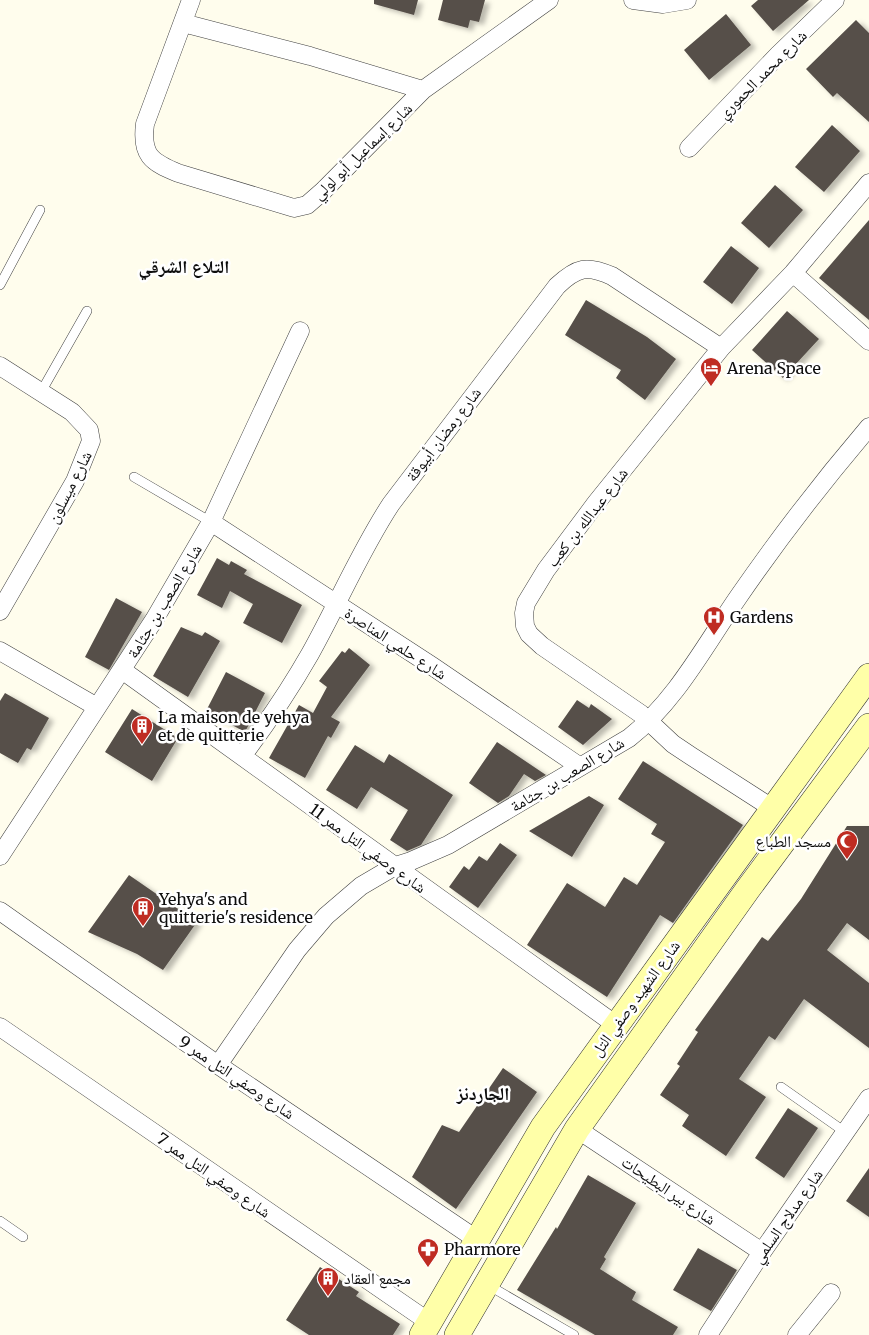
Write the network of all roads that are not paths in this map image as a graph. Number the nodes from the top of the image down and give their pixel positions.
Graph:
1 (191, 0) edge
2 (548, 0) edge
3 (633, 0) edge
4 (687, 0) edge
5 (835, 0) edge
6 (183, 23) junction
7 (423, 90) junction
8 (689, 148) dead end
9 (869, 183) edge
10 (40, 210) dead end
11 (793, 273) junction
12 (0, 285) edge
13 (87, 311) dead end
14 (300, 331) dead end
15 (869, 341) edge
16 (721, 348) junction
17 (0, 366) edge
18 (41, 392) junction
19 (869, 427) edge
20 (134, 477) dead end
21 (211, 522) junction
22 (335, 604) junction
23 (0, 611) edge
24 (0, 651) edge
25 (122, 670) junction
26 (869, 676) edge
27 (97, 707) junction
28 (650, 722) junction
29 (869, 726) edge
30 (243, 755) junction
31 (579, 766) junction
32 (772, 808) junction
33 (0, 856) edge
34 (395, 866) junction
35 (0, 911) edge
36 (616, 1024) junction
37 (0, 1027) edge
38 (218, 1065) junction
39 (781, 1087) dead end
40 (869, 1098) edge
41 (577, 1129) junction
42 (845, 1132) junction
43 (0, 1221) edge
44 (23, 1238) dead end
45 (476, 1239) junction
46 (762, 1252) junction
47 (487, 1284) junction
48 (831, 1293) dead end
49 (426, 1329) edge
50 (457, 1335) edge
51 (574, 1335) edge
52 (708, 1335) edge
53 (797, 1335) edge

1 - 6 street, شارع إسماعيل أبو لولي
2 - 7 street, شارع إسماعيل أبو لولي
3 - 4 street
5 - 8 street, شارع محمد الحموري
6 - 7 street, شارع إسماعيل أبو لولي
6 - 7 street, شارع إسماعيل أبو لولي
9 - 11 street, شارع عبدالله بن كعب
10 - 12 lane
11 - 15 street
11 - 16 street, شارع عبدالله بن كعب
13 - 18 lane
14 - 21 street, شارع الصعب بن جثامة
16 - 22 street, شارع رمضان أبيوقة
16 - 28 street, شارع عبدالله بن كعب
17 - 18 street, شارع ميسلون
18 - 23 street, شارع ميسلون
19 - 28 street, شارع الصعب بن جثامة
20 - 21 lane
21 - 22 street, شارع حلمي المناصرة
21 - 25 street, شارع الصعب بن جثامة
22 - 30 street, شارع رمضان أبيوقة
22 - 31 street, شارع حلمي المناصرة
24 - 27 street
25 - 27 street, شارع الصعب بن جثامة
25 - 30 street, شارع وصفي التل ممر 11
26 - 32 main road, شارع الشهيد وصفي التل
27 - 33 street, شارع الصعب بن جثامة
28 - 31 street, شارع الصعب بن جثامة
28 - 32 street, شارع عبدالله بن كعب
29 - 41 main road, شارع الشهيد وصفي التل
30 - 34 street, شارع وصفي التل ممر 11
31 - 34 street, شارع الصعب بن جثامة
32 - 36 main road, شارع الشهيد وصفي التل
34 - 36 street, شارع وصفي التل ممر 11
34 - 38 street, شارع الصعب بن جثامة
35 - 38 street, شارع وصفي التل ممر 9
36 - 45 main road, شارع الشهيد وصفي التل
37 - 49 street, شارع وصفي التل ممر 7
38 - 45 street, شارع وصفي التل ممر 9
39 - 42 lane
40 - 42 street, شارع مدلاج السلمي
41 - 46 street, شارع بير البطيحات
41 - 47 main road, شارع الشهيد وصفي التل
42 - 46 street, شارع مدلاج السلمي
43 - 44 lane
45 - 49 main road, شارع الشهيد وصفي التل
46 - 52 street, شارع مدلاج السلمي
47 - 50 main road, شارع الشهيد وصفي التل
47 - 51 lane
48 - 53 street

